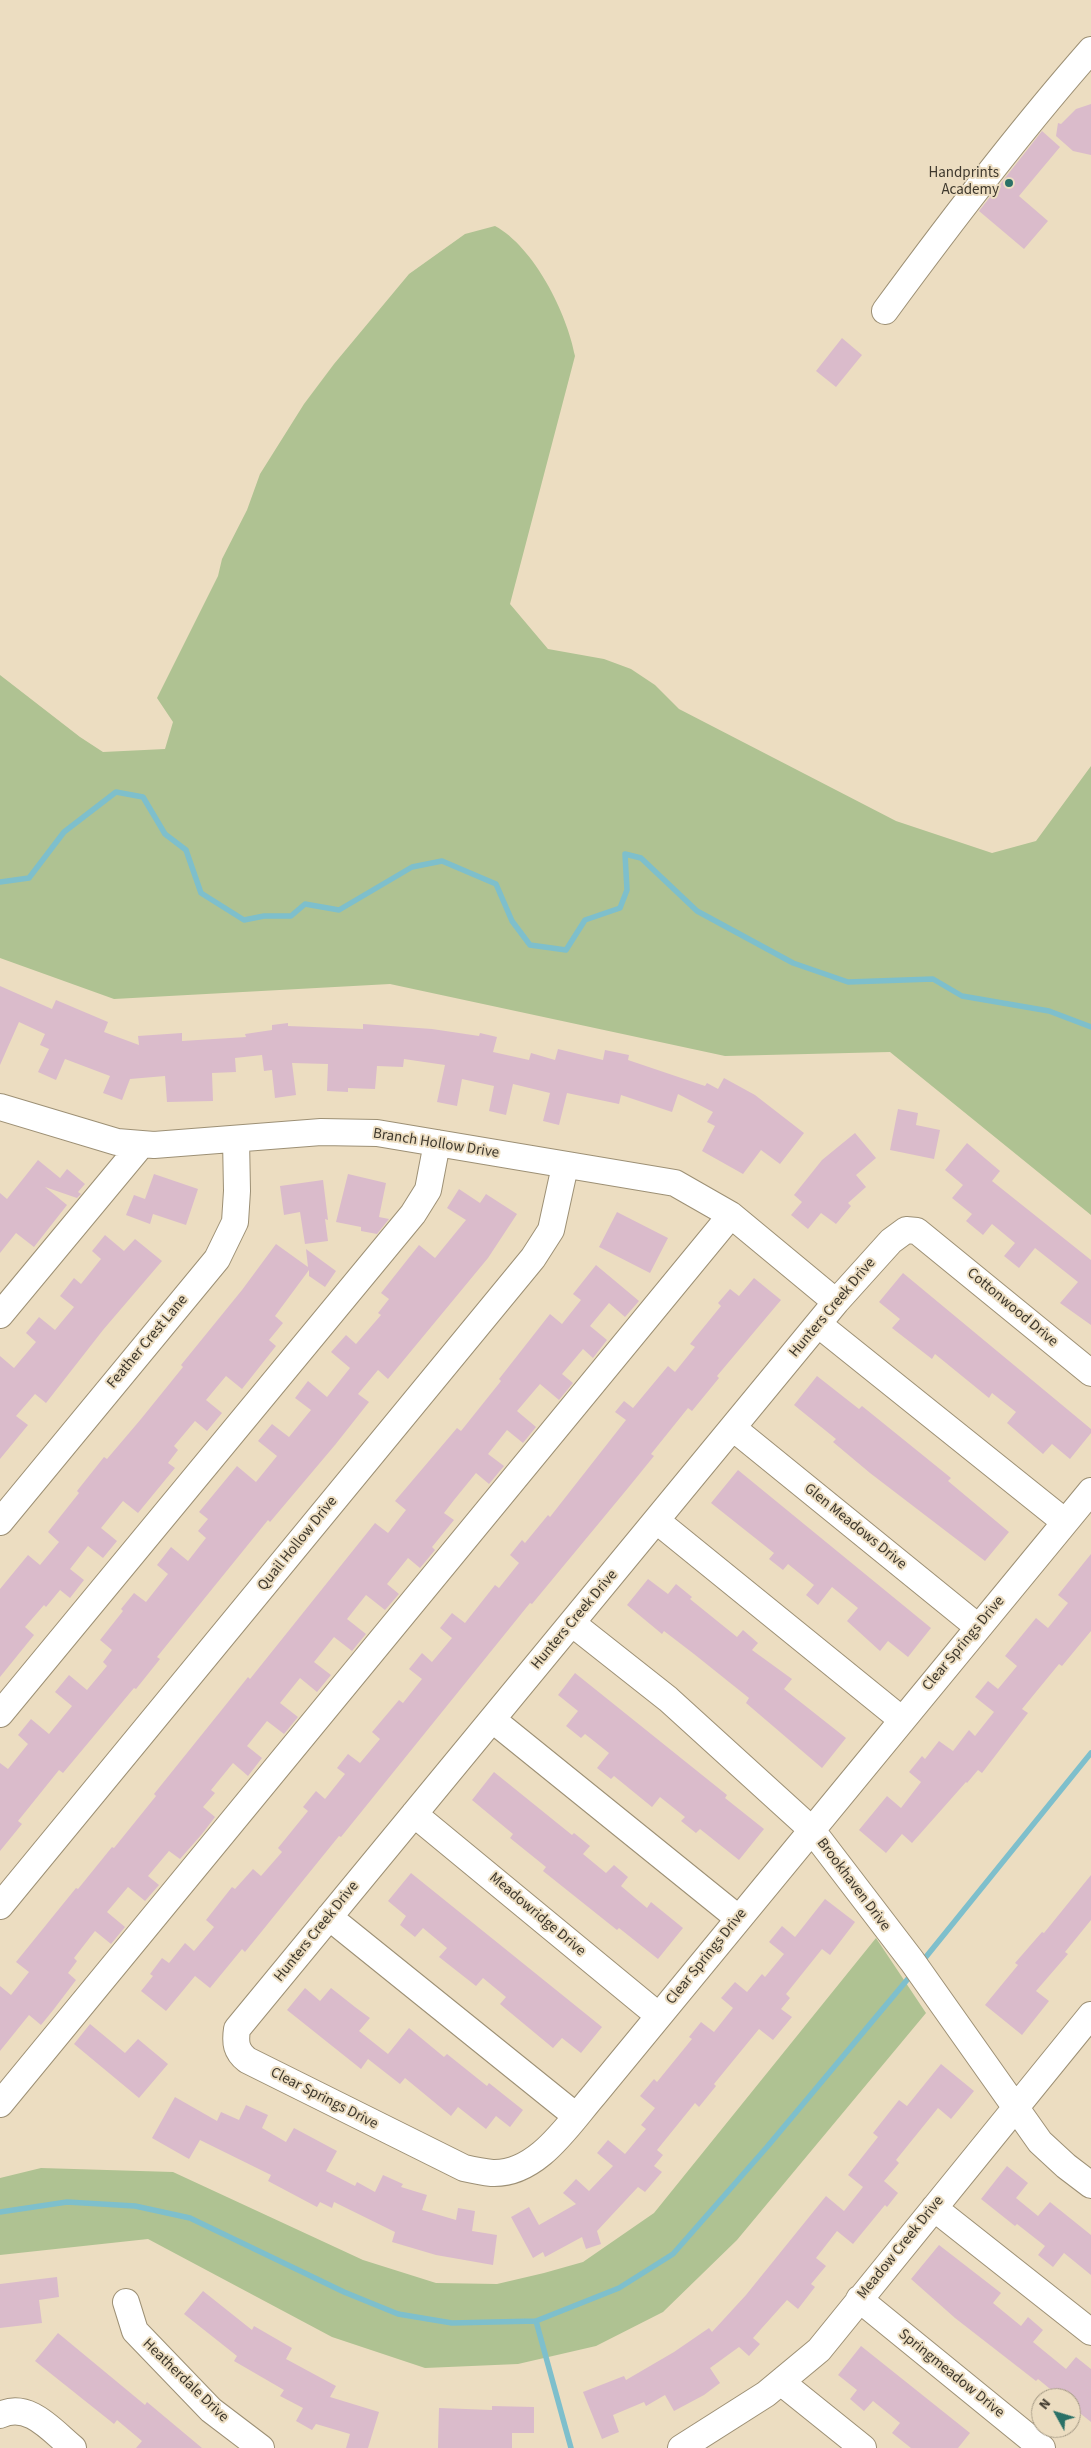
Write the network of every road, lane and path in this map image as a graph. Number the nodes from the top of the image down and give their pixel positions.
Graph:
1 (1091, 50) edge
2 (885, 310) dead end
3 (0, 1108) edge
4 (236, 1139) junction
5 (142, 1144) junction
6 (437, 1144) junction
7 (565, 1166) junction
8 (731, 1215) junction
9 (933, 1243) joint
10 (836, 1302) junction
11 (0, 1315) edge
12 (818, 1324) junction
13 (1091, 1374) edge
14 (733, 1428) junction
15 (1091, 1491) edge
16 (657, 1521) junction
17 (0, 1522) edge
18 (1065, 1522) junction
19 (573, 1624) junction
20 (978, 1626) junction
21 (0, 1714) edge
22 (901, 1719) junction
23 (493, 1720) junction
24 (414, 1814) junction
25 (811, 1829) junction
26 (0, 1906) edge
27 (329, 1917) junction
28 (738, 1918) junction
29 (659, 2016) junction
30 (1088, 2025) edge
31 (236, 2041) joint
32 (0, 2104) edge
33 (1015, 2108) junction
34 (576, 2116) junction
35 (1091, 2185) edge
36 (934, 2208) junction
37 (859, 2299) junction
38 (126, 2302) dead end
39 (1091, 2332) edge
40 (781, 2382) junction
41 (0, 2415) edge
42 (685, 2447) edge
43 (73, 2448) edge
44 (261, 2448) edge
45 (863, 2448) edge
46 (1042, 2448) edge

1 - 2 street
3 - 5 street, Branch Hollow Drive
4 - 5 street, Branch Hollow Drive
4 - 6 street, Branch Hollow Drive
4 - 17 street, Feather Crest Lane
5 - 11 street
6 - 7 street, Branch Hollow Drive
6 - 21 street
7 - 8 street, Branch Hollow Drive
7 - 26 street, Quail Hollow Drive
8 - 10 street, Branch Hollow Drive
8 - 32 street
9 - 10 street, Hunters Creek Drive
9 - 13 street, Cottonwood Drive
10 - 12 street, Hunters Creek Drive
12 - 14 street, Hunters Creek Drive
12 - 18 street
14 - 16 street, Hunters Creek Drive
14 - 20 street, Glen Meadows Drive
15 - 18 street, Clear Springs Drive
16 - 19 street, Hunters Creek Drive
16 - 22 street
18 - 20 street, Clear Springs Drive
19 - 23 street, Hunters Creek Drive
19 - 25 street, Brookhaven Drive
20 - 22 street, Clear Springs Drive
22 - 25 street, Clear Springs Drive
23 - 24 street, Hunters Creek Drive
23 - 28 street
24 - 27 street, Hunters Creek Drive
24 - 29 street, Meadowridge Drive
25 - 28 street, Clear Springs Drive
25 - 33 street, Brookhaven Drive
27 - 31 street, Hunters Creek Drive
27 - 34 street
28 - 29 street, Clear Springs Drive
29 - 34 street, Clear Springs Drive
30 - 33 street, Meadow Creek Drive
31 - 34 street, Clear Springs Drive
33 - 35 street, Brookhaven Drive
33 - 36 street, Meadow Creek Drive
36 - 37 street, Meadow Creek Drive
36 - 39 street
37 - 40 street, Meadow Creek Drive
37 - 46 street, Springmeadow Drive
38 - 44 street, Heatherdale Drive
40 - 42 street, Meadow Creek Drive
40 - 45 street
41 - 43 street

